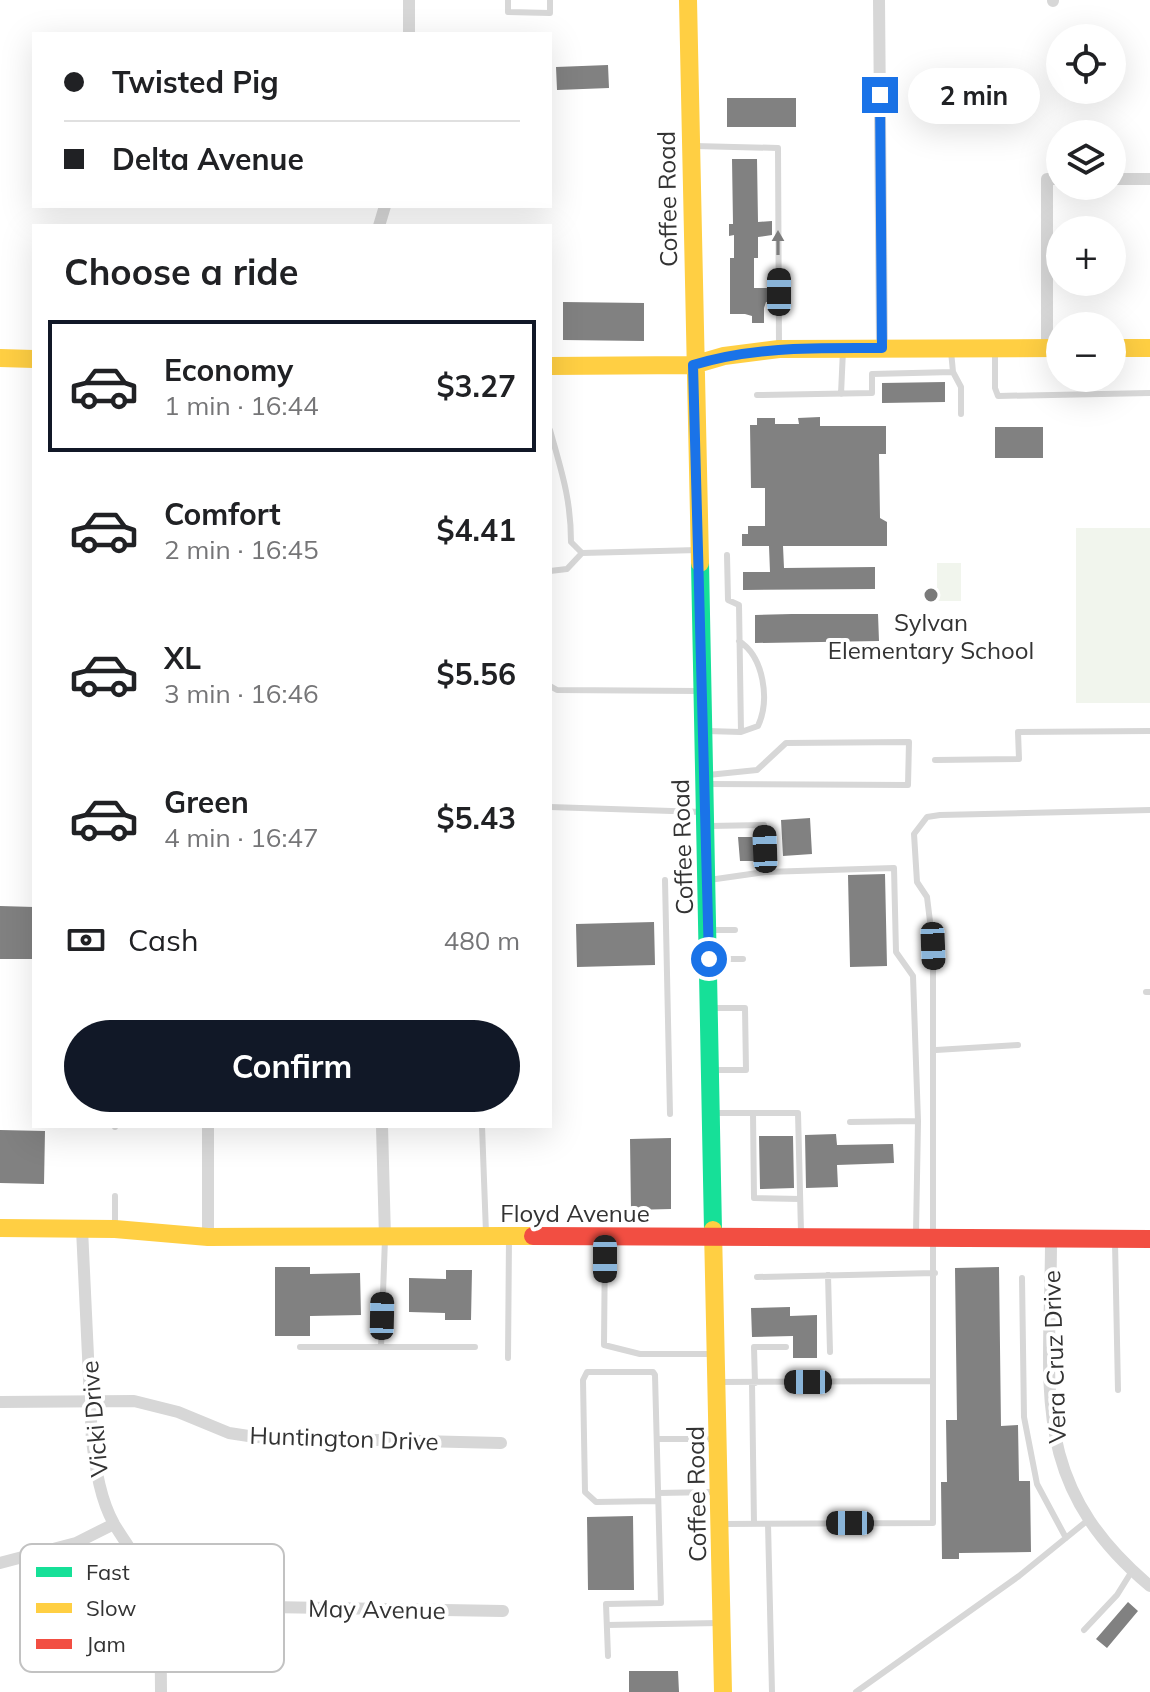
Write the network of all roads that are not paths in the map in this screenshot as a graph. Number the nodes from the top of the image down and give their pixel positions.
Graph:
1 (409, 0) edge
2 (508, 0) edge
3 (550, 0) edge
4 (688, 0) edge
5 (879, 0) edge
6 (409, 32) edge
7 (690, 146) junction
8 (1126, 179) edge
9 (1150, 179) edge
10 (1054, 200) edge
11 (1053, 312) edge
12 (843, 348) junction
13 (882, 348) junction
14 (951, 348) junction
15 (995, 348) junction
16 (1046, 348) edge
17 (1126, 348) edge
18 (1150, 348) edge
19 (779, 349) junction
20 (0, 358) edge
21 (32, 359) edge
22 (693, 365) junction
23 (552, 366) edge
24 (953, 372) junction
25 (1150, 393) edge
26 (841, 394) junction
27 (757, 395) dead end
28 (961, 414) dead end
29 (552, 436) edge
30 (698, 550) junction
31 (582, 553) junction
32 (727, 555) dead end
33 (552, 571) edge
34 (739, 641) junction
35 (552, 687) edge
36 (702, 691) junction
37 (703, 731) junction
38 (1150, 731) edge
39 (741, 732) junction
40 (935, 760) dead end
41 (704, 779) junction
42 (552, 807) edge
43 (1150, 810) edge
44 (705, 819) junction
45 (765, 872) junction
46 (665, 880) dead end
47 (707, 880) junction
48 (708, 930) junction
49 (735, 930) dead end
50 (709, 959) junction
51 (743, 959) dead end
52 (710, 1008) junction
53 (1018, 1045) dead end
54 (936, 1050) junction
55 (712, 1070) junction
56 (713, 1113) junction
57 (753, 1113) junction
58 (670, 1114) dead end
59 (918, 1121) junction
60 (850, 1122) dead end
61 (208, 1128) edge
62 (382, 1128) edge
63 (482, 1128) edge
64 (115, 1196) dead end
65 (800, 1199) junction
66 (0, 1228) edge
67 (82, 1229) junction
68 (115, 1229) junction
69 (715, 1235) junction
70 (801, 1236) junction
71 (208, 1237) junction
72 (486, 1237) junction
73 (509, 1237) junction
74 (605, 1237) junction
75 (916, 1237) junction
76 (935, 1237) junction
77 (385, 1238) junction
78 (1115, 1239) junction
79 (1150, 1239) edge
80 (1051, 1240) junction
81 (935, 1273) junction
82 (828, 1275) junction
83 (757, 1277) dead end
84 (1022, 1278) dead end
85 (300, 1347) dead end
86 (381, 1347) junction
87 (475, 1347) dead end
88 (786, 1347) dead end
89 (830, 1352) dead end
90 (718, 1354) junction
91 (508, 1358) dead end
92 (932, 1381) junction
93 (718, 1382) junction
94 (754, 1383) junction
95 (1118, 1390) dead end
96 (0, 1402) edge
97 (91, 1403) junction
98 (657, 1439) junction
99 (719, 1439) junction
100 (501, 1443) dead end
101 (720, 1491) junction
102 (658, 1497) junction
103 (1088, 1520) junction
104 (114, 1524) junction
105 (720, 1524) junction
106 (754, 1524) junction
107 (768, 1524) junction
108 (1066, 1538) junction
109 (72, 1544) edge
110 (127, 1544) edge
111 (20, 1558) edge
112 (0, 1563) edge
113 (1132, 1571) junction
114 (1150, 1586) edge
115 (284, 1607) edge
116 (503, 1611) dead end
117 (722, 1623) junction
118 (607, 1625) junction
119 (1084, 1630) dead end
120 (608, 1656) dead end
121 (161, 1672) edge
122 (161, 1692) edge
123 (723, 1692) edge
124 (772, 1692) edge
125 (856, 1692) edge

1 - 6 street
2 - 3 lane
4 - 7 street, Coffee Road
5 - 13 street
19 -> 7 lane
7 - 22 street, Coffee Road
8 - 9 street
10 - 11 street
12 - 13 street
12 - 19 street
12 - 26 lane
13 - 14 street
14 - 15 street
14 - 24 lane
15 - 16 street
15 - 25 lane
17 - 18 street
19 - 22 street
20 - 21 street
22 - 23 street
22 - 30 street, Coffee Road
24 - 26 lane
24 - 28 lane
26 - 27 lane
29 - 31 lane
30 - 31 lane
30 - 36 street, Coffee Road
31 - 33 lane
32 - 34 lane
34 - 39 lane
34 - 39 lane
35 - 36 lane
36 - 37 street, Coffee Road
37 - 39 lane
37 - 41 street, Coffee Road
38 - 40 lane
41 - 41 lane
41 - 44 street, Coffee Road
42 - 44 lane
43 - 54 lane
44 - 45 lane
44 - 47 street, Coffee Road
45 - 47 lane
45 - 59 lane
46 - 58 lane
47 - 48 street, Coffee Road
48 - 49 lane
48 - 50 street, Coffee Road
50 - 51 lane
50 - 52 street, Coffee Road
52 - 55 street, Coffee Road
52 - 55 lane
53 - 54 lane
54 - 76 lane
55 - 56 street, Coffee Road
56 - 57 lane
56 - 69 street, Coffee Road
57 - 65 lane
57 - 65 lane
59 - 60 lane
59 - 75 lane
61 - 71 street
62 - 77 street
63 - 72 lane
64 - 68 lane
65 - 70 lane
66 - 67 street, Floyd Avenue
67 - 68 street, Floyd Avenue
67 - 97 street, Vicki Drive
68 - 71 street, Floyd Avenue
69 - 70 street, Floyd Avenue
69 - 74 street, Floyd Avenue
69 - 90 street, Coffee Road
70 - 75 street, Floyd Avenue
71 - 77 street, Floyd Avenue
72 - 73 street, Floyd Avenue
72 - 77 street, Floyd Avenue
73 - 74 street, Floyd Avenue
73 - 91 lane
74 - 90 lane
75 - 76 street, Floyd Avenue
76 - 80 street, Floyd Avenue
76 - 81 lane
77 - 86 lane
78 - 79 street, Floyd Avenue
78 - 80 street, Floyd Avenue
78 - 95 lane
80 - 103 street, Vera Cruz Drive
81 - 82 lane
81 - 92 lane
82 - 83 lane
82 - 89 lane
84 - 108 lane
85 - 86 lane
86 - 87 lane
88 - 94 lane
90 - 93 street, Coffee Road
92 - 94 lane
92 - 107 lane
93 - 94 lane
93 - 99 street, Coffee Road
94 - 106 lane
96 - 97 street, Huntington Drive
97 - 100 street, Huntington Drive
97 - 104 street, Vicki Drive
98 - 99 lane
98 - 102 lane
98 - 102 lane
99 - 101 street, Coffee Road
101 - 102 lane
101 - 105 street, Coffee Road
102 - 118 lane
103 - 108 lane
103 - 113 street, Vera Cruz Drive
104 - 109 street
104 - 110 street, Vicki Drive
105 - 106 lane
105 - 117 street, Coffee Road
106 - 107 lane
107 - 124 lane
108 - 125 lane
111 - 112 street
113 - 114 street, Vera Cruz Drive
113 - 119 lane
115 - 116 street, May Avenue
117 - 118 lane
117 - 123 street, Coffee Road
118 - 120 lane
121 - 122 street, Vicki Drive

